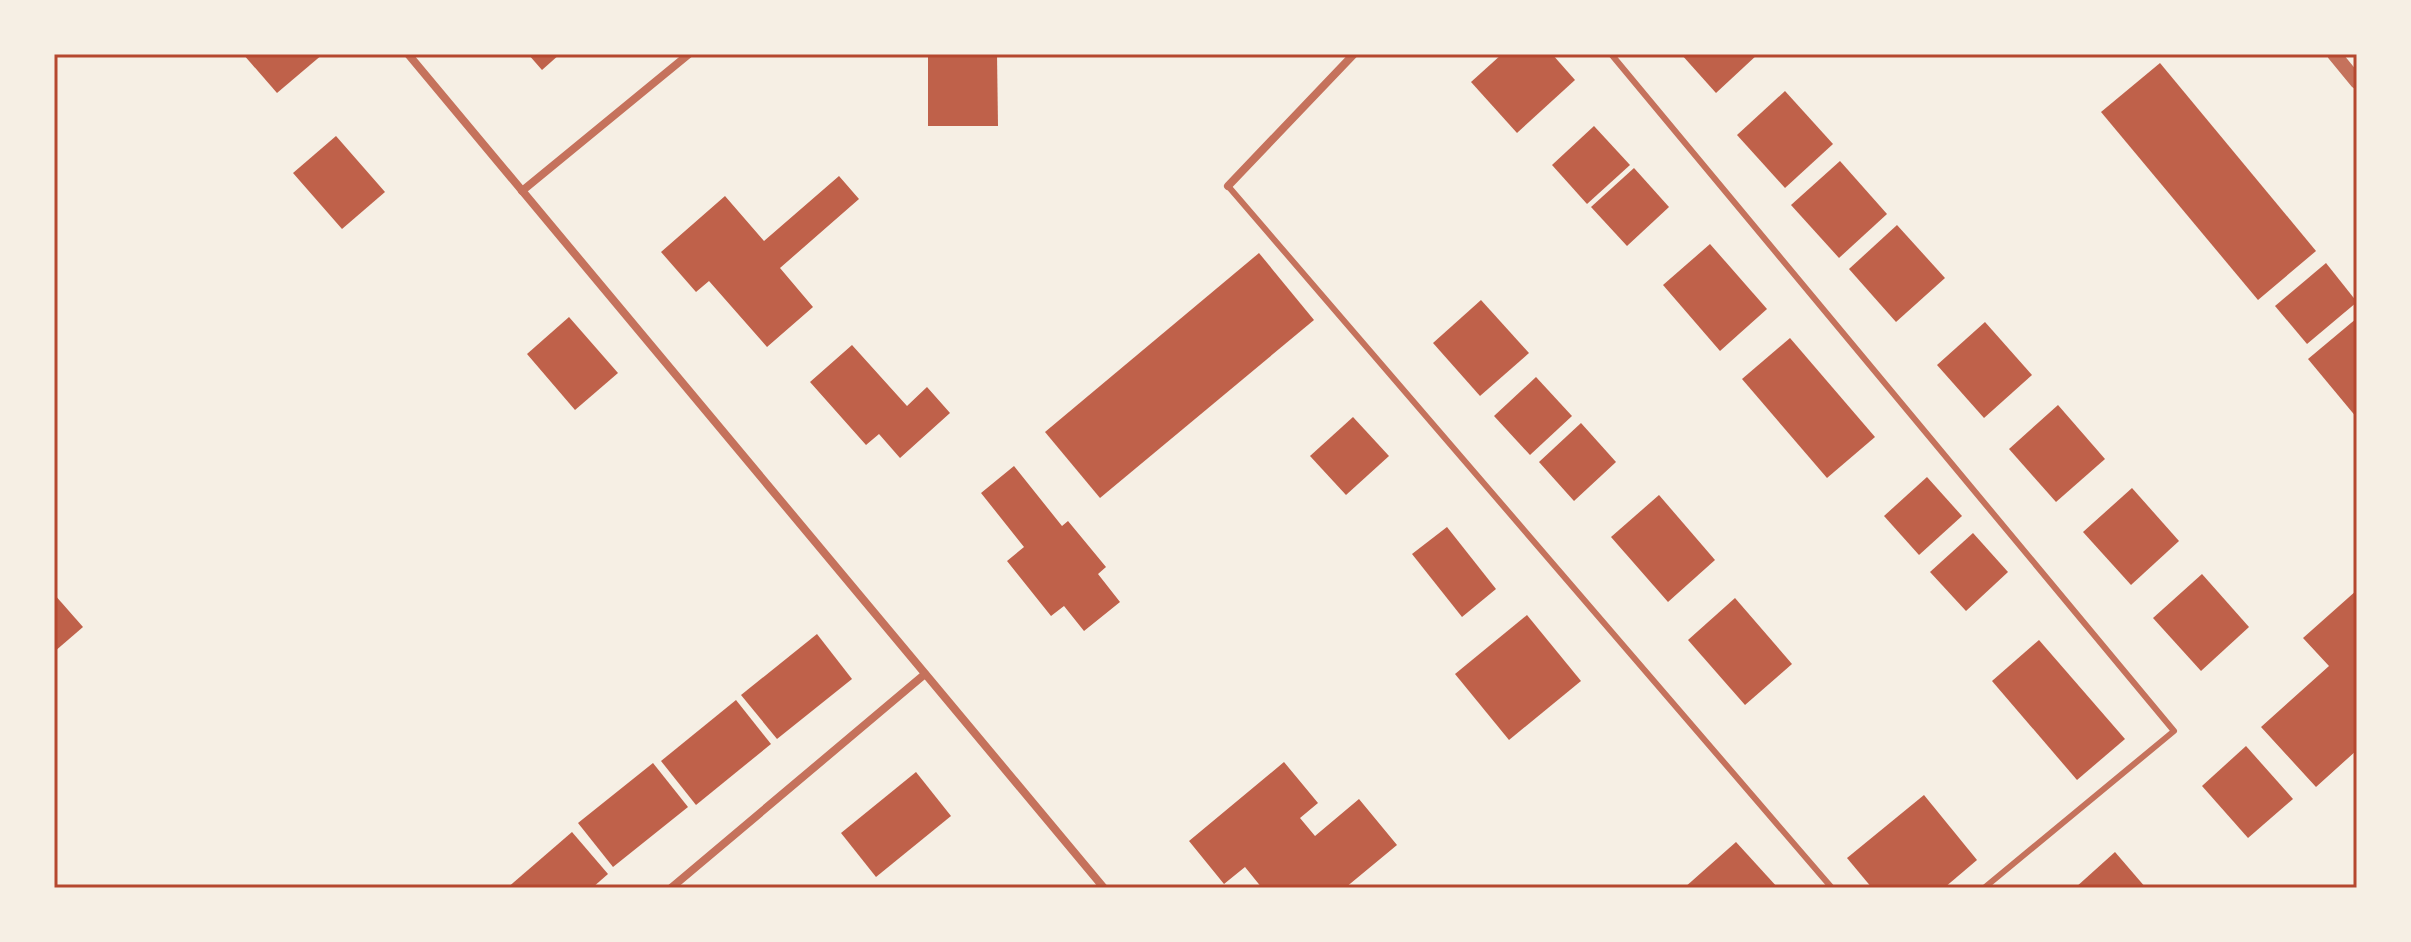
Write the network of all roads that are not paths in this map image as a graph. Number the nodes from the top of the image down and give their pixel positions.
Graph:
1 (408, 54) edge
2 (689, 54) edge
3 (1354, 54) edge
4 (1611, 54) edge
5 (2334, 54) edge
6 (2357, 82) edge
7 (1228, 186) joint
8 (522, 191) junction
9 (925, 674) junction
10 (671, 888) edge
11 (1104, 888) edge
12 (1832, 888) edge
13 (1984, 888) edge

1 - 8 street
2 - 8 street
3 - 7 street
4 - 13 lane
5 - 6 street
7 - 12 lane
8 - 9 street
9 - 10 street
9 - 11 street

